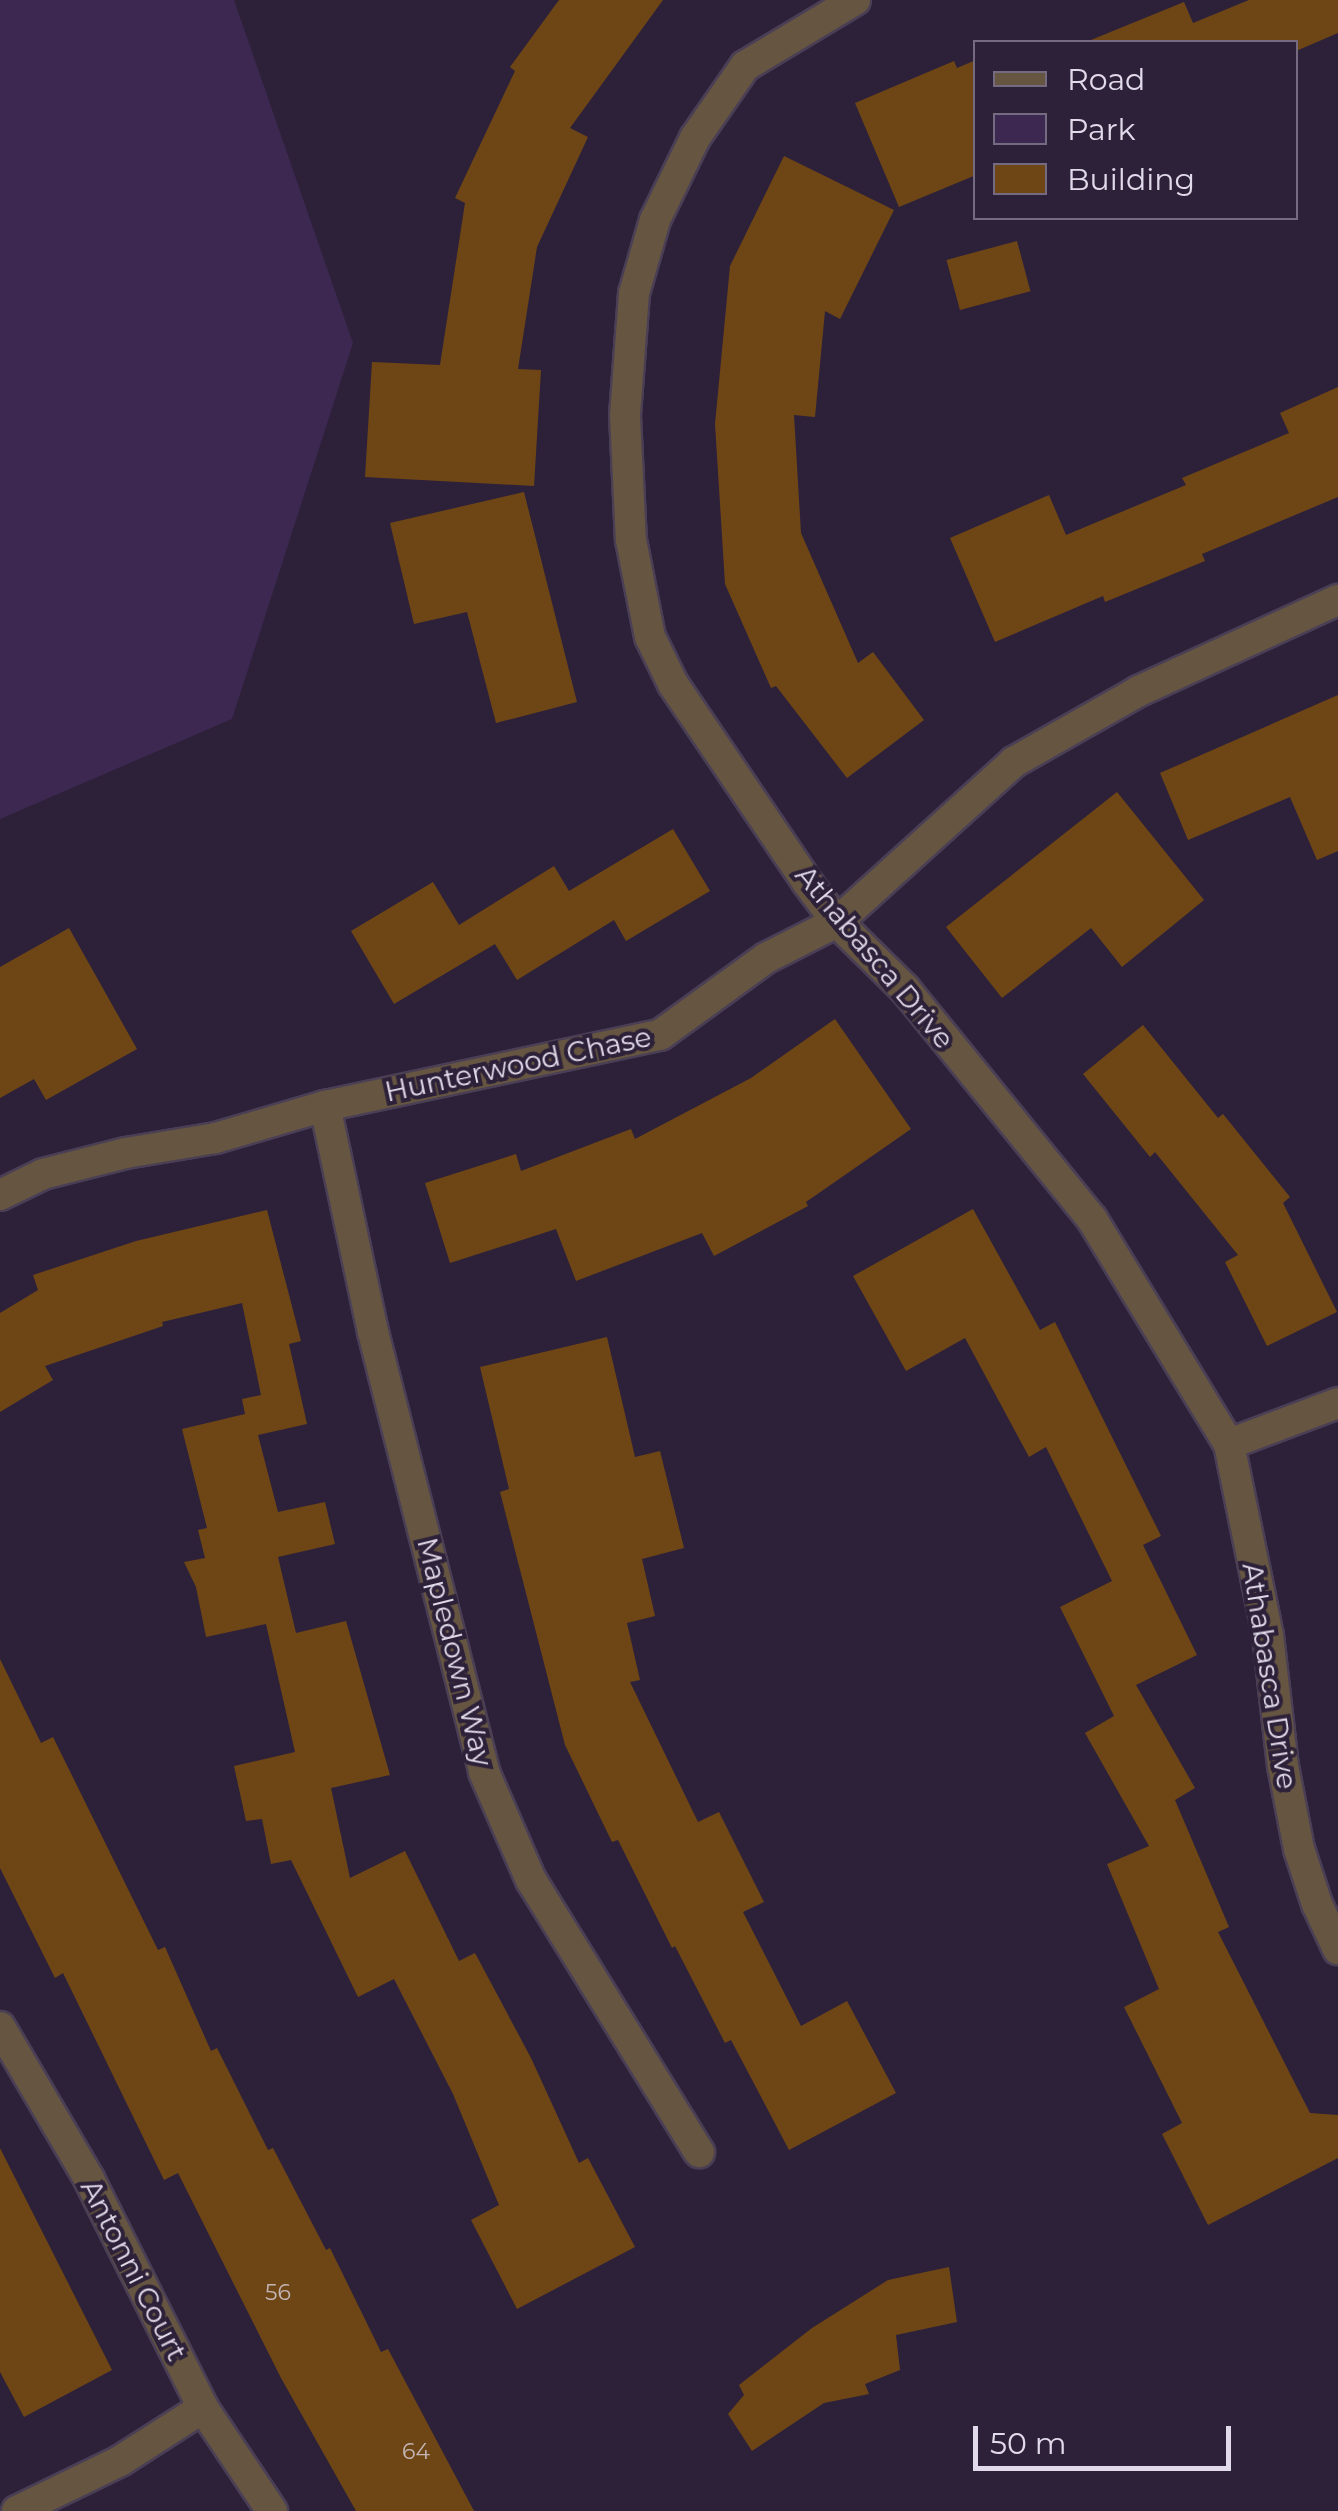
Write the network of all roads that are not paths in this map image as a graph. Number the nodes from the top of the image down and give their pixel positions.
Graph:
1 (855, 0) edge
2 (1338, 600) edge
3 (838, 922) junction
4 (326, 1106) junction
5 (0, 1195) edge
6 (1338, 1403) edge
7 (1229, 1444) junction
8 (1338, 1949) edge
9 (0, 2027) edge
10 (699, 2152) dead end
11 (203, 2408) junction
12 (18, 2511) edge
13 (272, 2511) edge

1 - 3 street, Athabasca Drive
2 - 3 street, Hunterwood Chase
3 - 4 street, Hunterwood Chase
3 - 7 street, Athabasca Drive
4 - 5 street, Hunterwood Chase
4 - 10 street, Mapledown Way
6 - 7 street
7 - 8 street, Athabasca Drive
9 - 11 street, Antonni Court
11 - 12 street
11 - 13 street, Antonni Court

